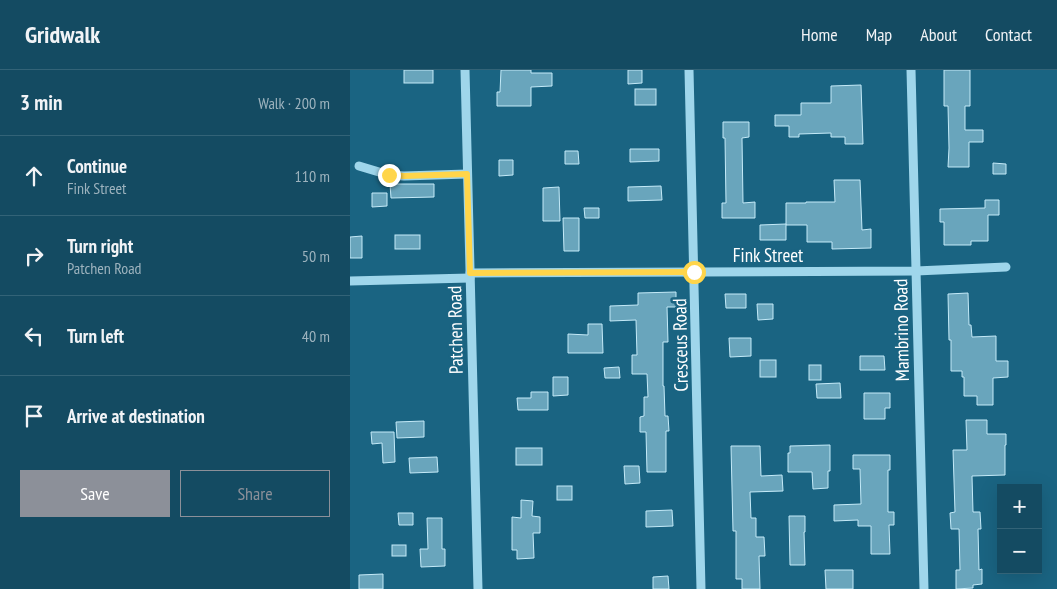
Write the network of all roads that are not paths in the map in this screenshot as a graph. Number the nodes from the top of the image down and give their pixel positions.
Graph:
1 (464, 70) edge
2 (689, 70) edge
3 (911, 70) edge
4 (359, 166) dead end
5 (467, 174) junction
6 (1006, 266) dead end
7 (916, 271) junction
8 (694, 272) junction
9 (470, 275) junction
10 (350, 281) edge
11 (478, 589) edge
12 (701, 589) edge
13 (924, 589) edge

1 - 5 street, Patchen Road
2 - 8 street, Cresceus Road
3 - 7 street, Mambrino Road
4 - 5 street
5 - 9 street, Patchen Road
6 - 7 street, Fink Street
7 - 8 street, Fink Street
7 - 13 street, Mambrino Road
8 - 9 street, Fink Street
8 - 12 street, Cresceus Road
9 - 10 street, Fink Street
9 - 11 street, Patchen Road

